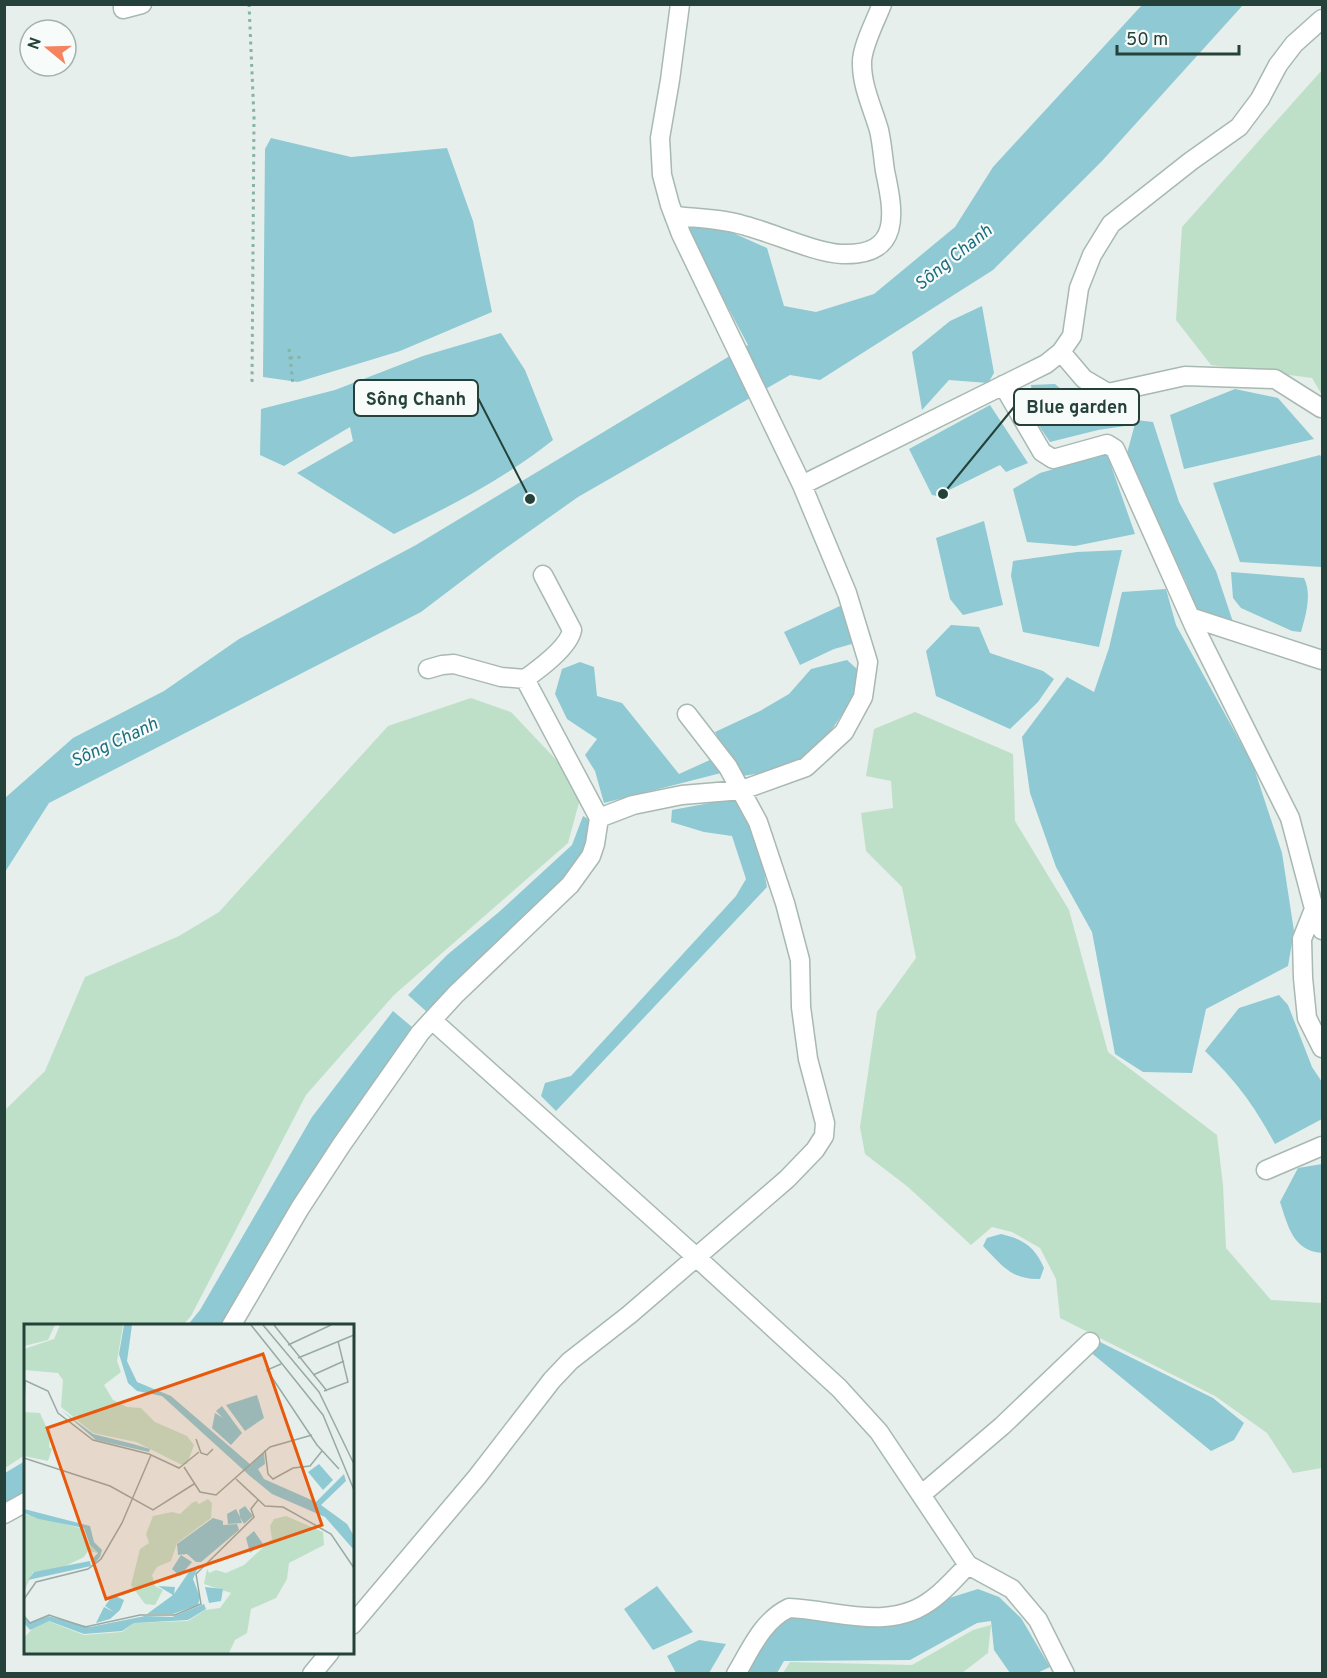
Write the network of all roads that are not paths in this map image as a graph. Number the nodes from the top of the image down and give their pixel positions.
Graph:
1 (123, 4) edge
2 (142, 4) edge
3 (680, 4) edge
4 (882, 4) edge
5 (1323, 19) edge
6 (674, 216) junction
7 (1061, 352) junction
8 (1004, 385) junction
9 (1321, 408) edge
10 (802, 485) junction
11 (543, 575) dead end
12 (1190, 617) junction
13 (1323, 660) edge
14 (428, 669) dead end
15 (525, 679) junction
16 (687, 714) dead end
17 (742, 790) junction
18 (599, 818) junction
19 (1314, 909) junction
20 (1323, 930) edge
21 (432, 1020) junction
22 (1323, 1048) edge
23 (1323, 1146) edge
24 (1266, 1170) dead end
25 (695, 1256) junction
26 (232, 1324) edge
27 (1090, 1342) dead end
28 (921, 1495) junction
29 (24, 1503) edge
30 (4, 1514) edge
31 (968, 1565) junction
32 (354, 1623) edge
33 (329, 1654) edge
34 (1059, 1672) edge
35 (312, 1674) edge
36 (736, 1674) edge

1 - 2 street
3 - 6 street
4 - 6 street
5 - 7 street
6 - 10 street
7 - 8 street
7 - 9 street
8 - 10 street
8 - 12 street
10 - 17 street
11 - 15 street
12 - 13 street
12 - 19 street
14 - 15 street
15 - 18 street
16 - 17 street
17 - 18 street
17 - 25 street
18 - 21 street
19 - 20 street
19 - 22 street
21 - 25 street
21 - 26 street
23 - 24 street
25 - 28 street
25 - 32 street
27 - 28 street
28 - 31 street
29 - 30 street
31 - 34 street
31 - 36 street
33 - 35 street

